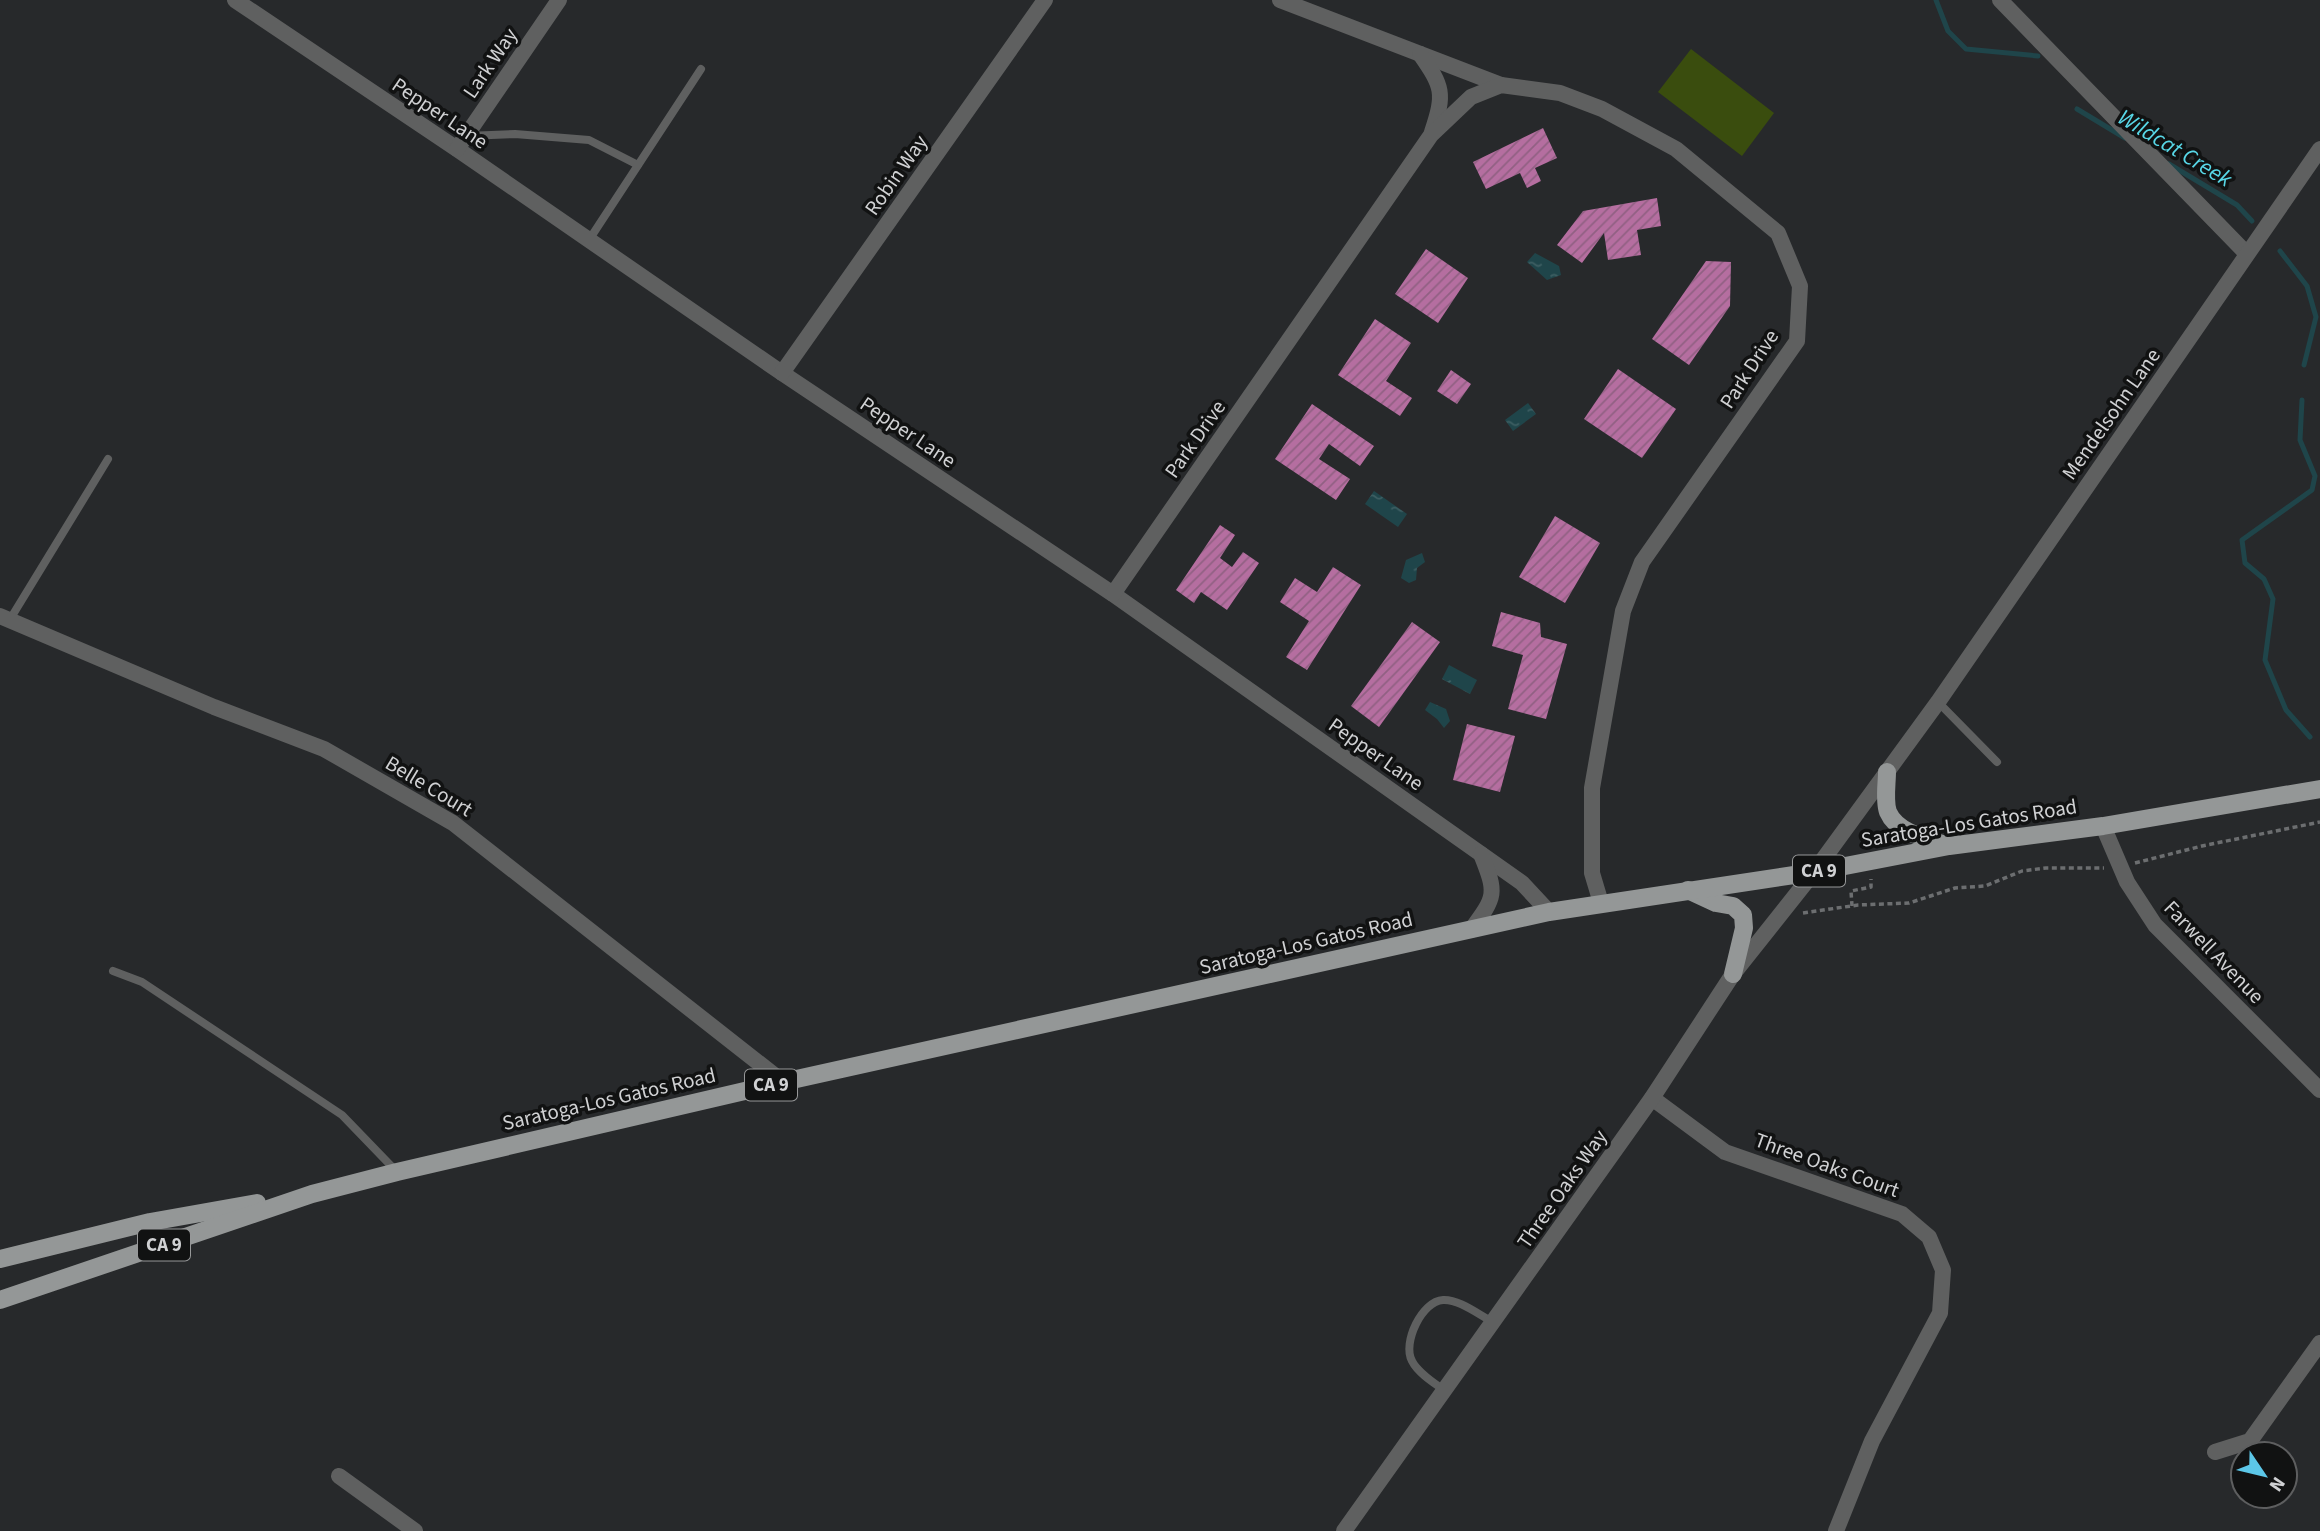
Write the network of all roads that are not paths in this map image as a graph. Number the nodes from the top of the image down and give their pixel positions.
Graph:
1 (235, 0) edge
2 (559, 0) edge
3 (1045, 0) edge
4 (1280, 0) edge
5 (2000, 0) edge
6 (1420, 54) junction
7 (702, 69) dead end
8 (1501, 85) junction
9 (1431, 135) junction
10 (461, 143) junction
11 (2320, 149) edge
12 (638, 165) junction
13 (589, 240) junction
14 (2247, 254) junction
15 (782, 373) junction
16 (108, 459) dead end
17 (1113, 593) junction
18 (3, 624) edge
19 (1938, 702) junction
20 (1997, 762) dead end
21 (1887, 772) junction
22 (2320, 789) edge
23 (2103, 826) junction
24 (1949, 846) junction
25 (1481, 854) junction
26 (1814, 872) junction
27 (1688, 890) junction
28 (1601, 903) junction
29 (1549, 912) junction
30 (1471, 930) junction
31 (113, 971) dead end
32 (1733, 974) junction
33 (783, 1082) junction
34 (2320, 1090) edge
35 (1652, 1098) junction
36 (397, 1172) junction
37 (312, 1194) junction
38 (0, 1259) edge
39 (0, 1300) edge
40 (1493, 1322) junction
41 (2320, 1343) edge
42 (1444, 1390) junction
43 (2215, 1452) dead end
44 (339, 1476) dead end
45 (415, 1531) edge
46 (1344, 1531) edge
47 (1836, 1531) edge

1 - 10 street, Pepper Lane
2 - 10 street, Lark Way
3 - 15 street, Robin Way
4 - 6 street
5 - 14 street
6 - 8 street
6 - 9 street, Park Drive
7 - 12 lane
8 - 9 street, Park Drive
8 - 28 street, Park Drive
9 - 17 street, Park Drive
10 - 12 lane
10 - 13 street, Pepper Lane
11 - 14 street, Mendelsohn Lane
12 - 13 lane
13 - 15 street, Pepper Lane
14 - 19 street, Mendelsohn Lane
15 - 17 street, Pepper Lane
16 - 18 lane
17 - 25 street, Pepper Lane
18 - 33 street, Belle Court
19 - 20 lane
19 - 21 street, Mendelsohn Lane
21 - 24 main road
21 - 26 street, Mendelsohn Lane
22 - 23 main road, Saratoga-Los Gatos Road / CA 9
23 - 24 main road, Saratoga-Los Gatos Road / CA 9
23 - 34 street, Farwell Avenue
24 - 26 main road, Saratoga-Los Gatos Road / CA 9
25 - 29 street, Pepper Lane
25 - 30 street
26 - 27 main road, Saratoga-Los Gatos Road / CA 9
26 - 32 street, Three Oaks Way
27 - 28 main road, Saratoga-Los Gatos Road / CA 9
27 - 32 main road
28 - 29 main road, Saratoga-Los Gatos Road / CA 9
29 - 30 main road, Saratoga-Los Gatos Road / CA 9
30 - 33 main road, Saratoga-Los Gatos Road / CA 9
31 - 36 lane
32 - 35 street, Three Oaks Way
33 - 36 main road, Saratoga-Los Gatos Road / CA 9
35 - 40 street, Three Oaks Way
35 - 47 street, Three Oaks Court
36 - 37 main road, Saratoga-Los Gatos Road / CA 9
37 - 38 main road, Saratoga-Los Gatos Road / CA 9
37 - 39 main road, Saratoga-Los Gatos Road / CA 9
40 - 42 street, Three Oaks Way
40 - 42 lane
41 - 43 street
42 - 46 street, Three Oaks Way
44 - 45 street

